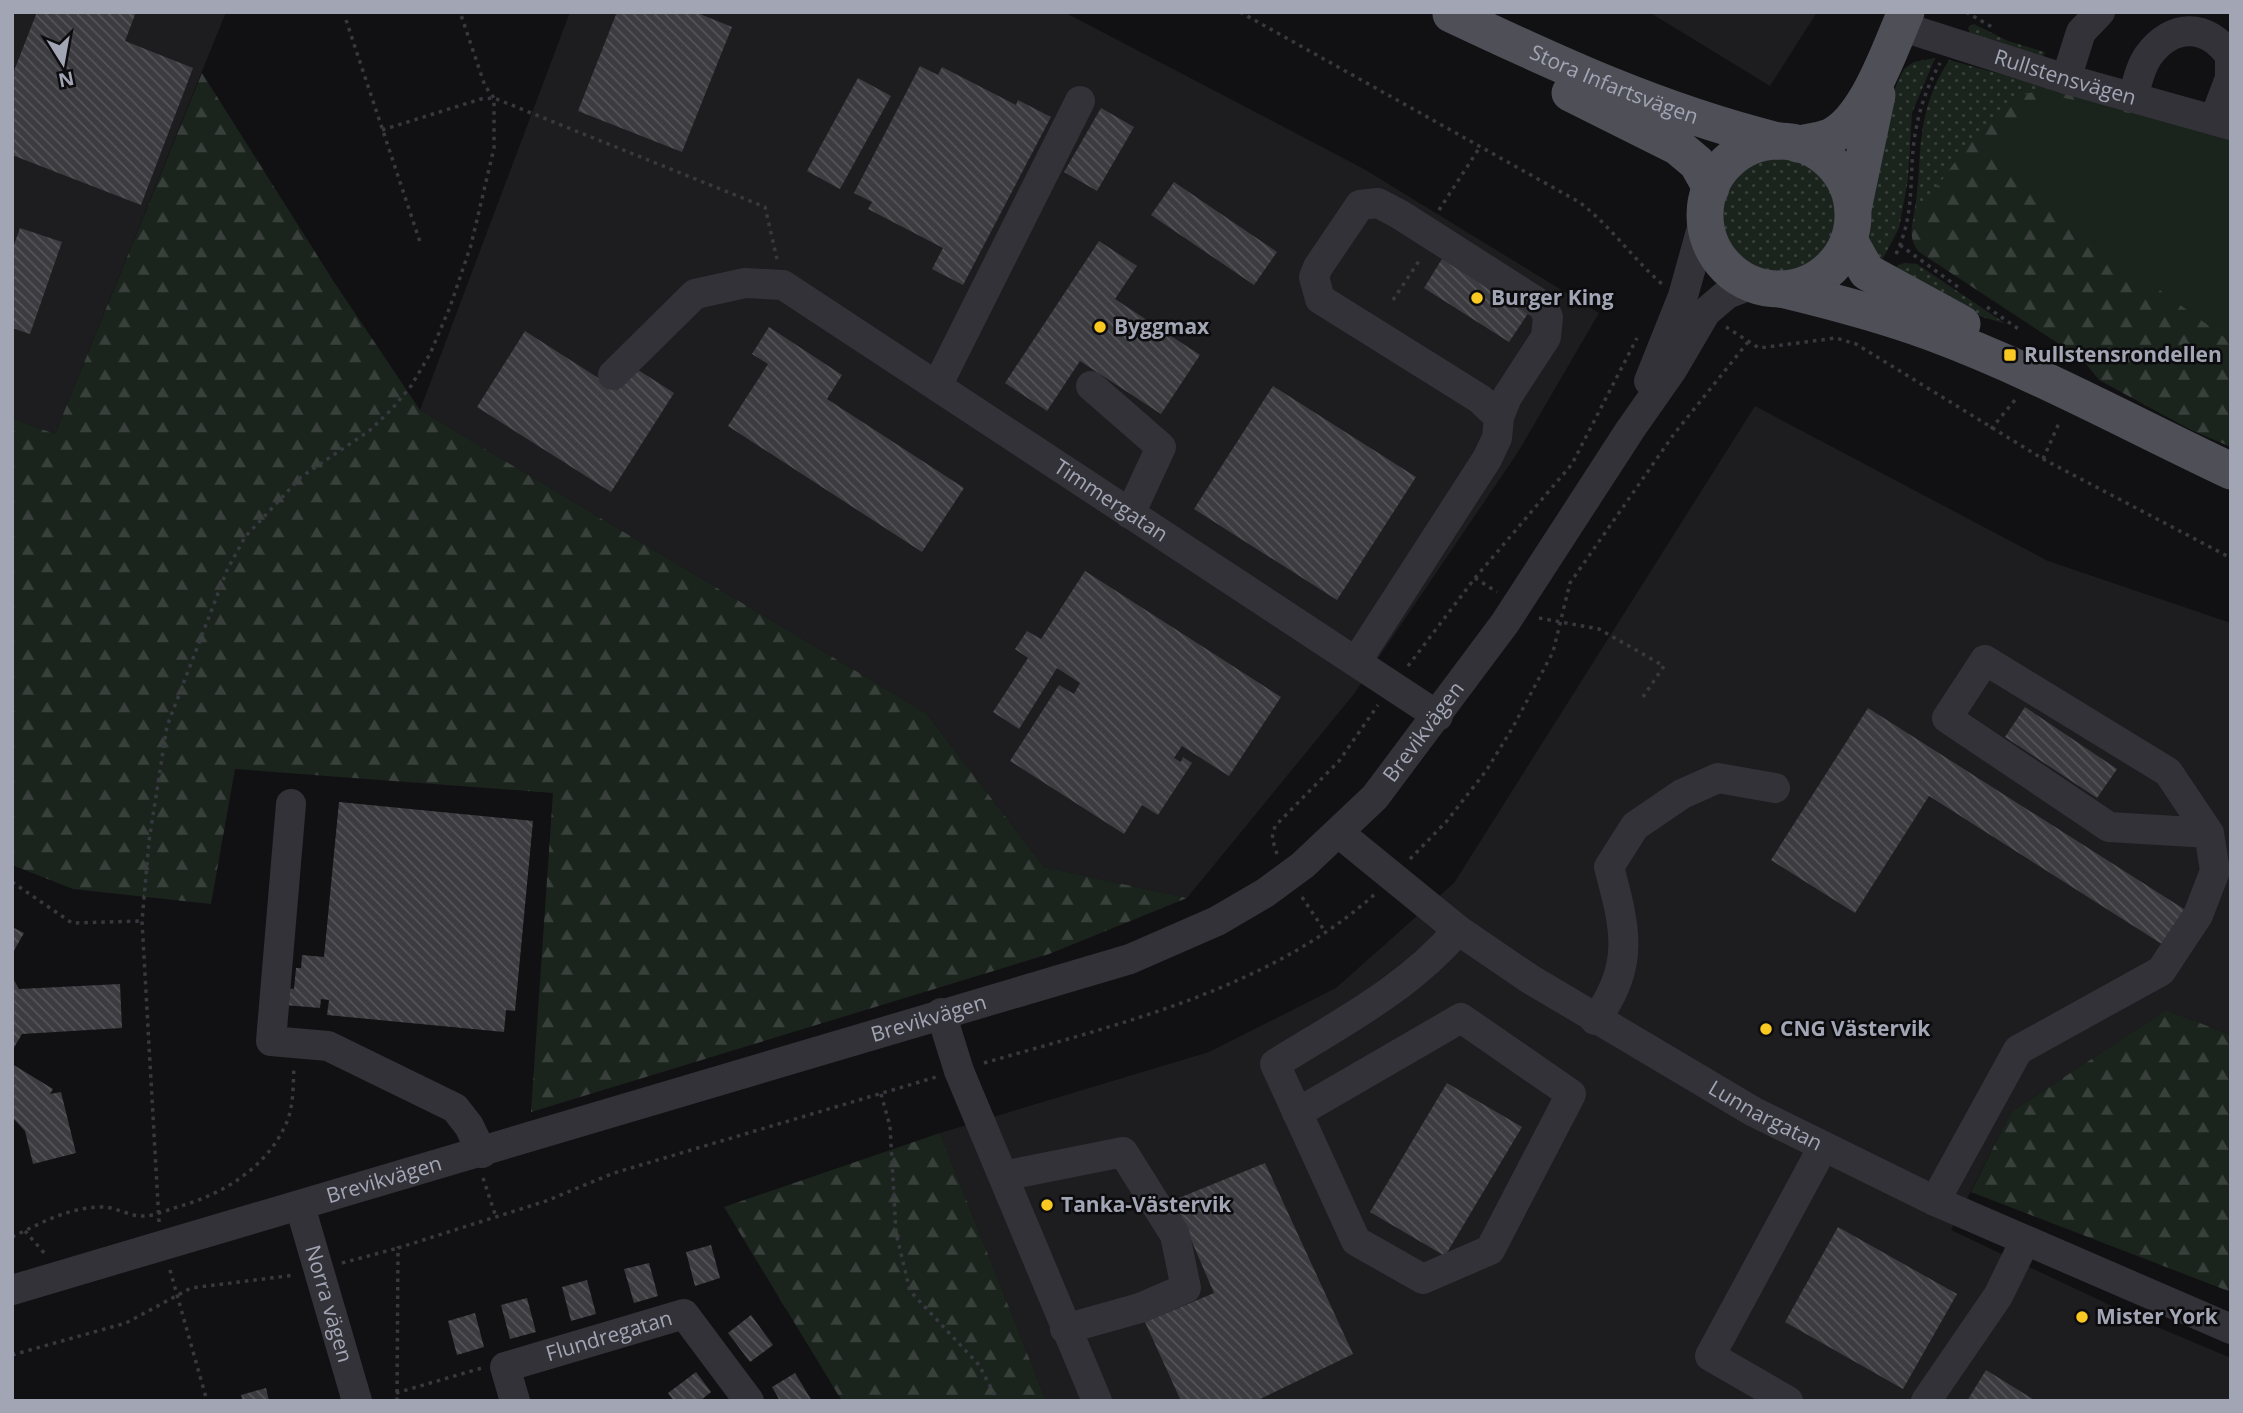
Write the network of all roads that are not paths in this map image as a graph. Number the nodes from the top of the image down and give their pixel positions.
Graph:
1 (1450, 13) edge
2 (1903, 19) edge
3 (2083, 19) edge
4 (1885, 63) junction
5 (2066, 79) junction
6 (2133, 97) junction
7 (1080, 101) dead end
8 (2222, 122) edge
9 (1790, 143) junction
10 (1708, 203) junction
11 (1851, 225) junction
12 (1767, 286) junction
13 (1677, 296) junction
14 (613, 375) dead end
15 (937, 386) junction
16 (1091, 386) dead end
17 (2063, 407) junction
18 (1490, 408) junction
19 (2231, 471) edge
20 (1130, 513) junction
21 (1356, 662) junction
22 (1438, 716) junction
23 (1775, 788) dead end
24 (290, 804) dead end
25 (1339, 833) junction
26 (2209, 833) junction
27 (1458, 930) junction
28 (941, 1013) junction
29 (1595, 1020) junction
30 (1297, 1113) junction
31 (1823, 1147) junction
32 (482, 1165) junction
33 (1003, 1176) junction
34 (1935, 1201) junction
35 (300, 1206) junction
36 (2025, 1241) junction
37 (12, 1290) edge
38 (1065, 1329) junction
39 (2231, 1329) edge
40 (358, 1401) edge
41 (515, 1401) edge
42 (749, 1401) edge
43 (1097, 1401) edge
44 (1788, 1401) edge
45 (1926, 1401) edge

1 - 9 main road, Stora Infartsvägen
1 - 10 main road, Stora Infartsvägen
2 - 4 main road
2 - 5 street, Rullstensvägen
3 - 5 street
4 - 9 main road
4 - 11 main road
5 - 6 street, Rullstensvägen
6 - 8 street, Rullstensvägen
6 - 8 street
7 - 15 street
9 - 10 main road
9 - 11 main road
10 - 12 main road
10 - 13 street, Brevikvägen
11 - 12 main road
11 - 17 main road
12 - 13 street
12 - 17 main road
13 - 22 street, Brevikvägen
14 - 15 street, Timmergatan
15 - 20 street, Timmergatan
16 - 20 street
17 - 19 main road
18 - 18 street
18 - 21 street
20 - 21 street, Timmergatan
21 - 22 street, Timmergatan
22 - 25 street, Brevikvägen
23 - 29 street
24 - 32 street
25 - 27 street, Lunnargatan
25 - 28 street, Brevikvägen
26 - 26 street
26 - 34 street
27 - 29 street, Lunnargatan
27 - 30 street
28 - 32 street, Brevikvägen
28 - 33 street
29 - 31 street, Lunnargatan
30 - 30 street
31 - 34 street, Lunnargatan
31 - 44 street
32 - 35 street, Brevikvägen
33 - 38 street
33 - 38 street
34 - 36 street, Lunnargatan
35 - 37 street, Brevikvägen
35 - 40 street, Norra vägen
36 - 39 street, Lunnargatan
36 - 45 street
38 - 43 street
41 - 42 street, Flundregatan

